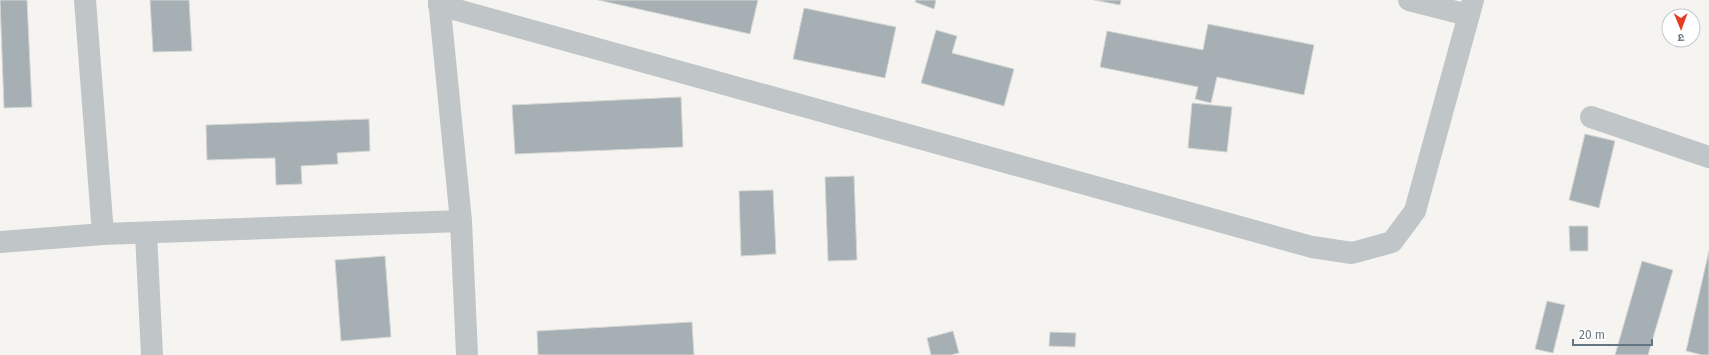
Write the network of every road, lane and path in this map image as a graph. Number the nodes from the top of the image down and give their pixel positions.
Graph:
1 (85, 0) edge
2 (1409, 0) edge
3 (439, 2) edge
4 (1470, 8) edge
5 (1591, 117) dead end
6 (1709, 157) edge
7 (461, 221) junction
8 (103, 234) junction
9 (146, 234) junction
10 (0, 242) edge
11 (152, 355) edge
12 (467, 355) edge

1 - 8 street
2 - 4 street
3 - 4 street
3 - 7 street
5 - 6 street
7 - 9 street
7 - 12 street
8 - 9 street
8 - 10 street
9 - 11 street

